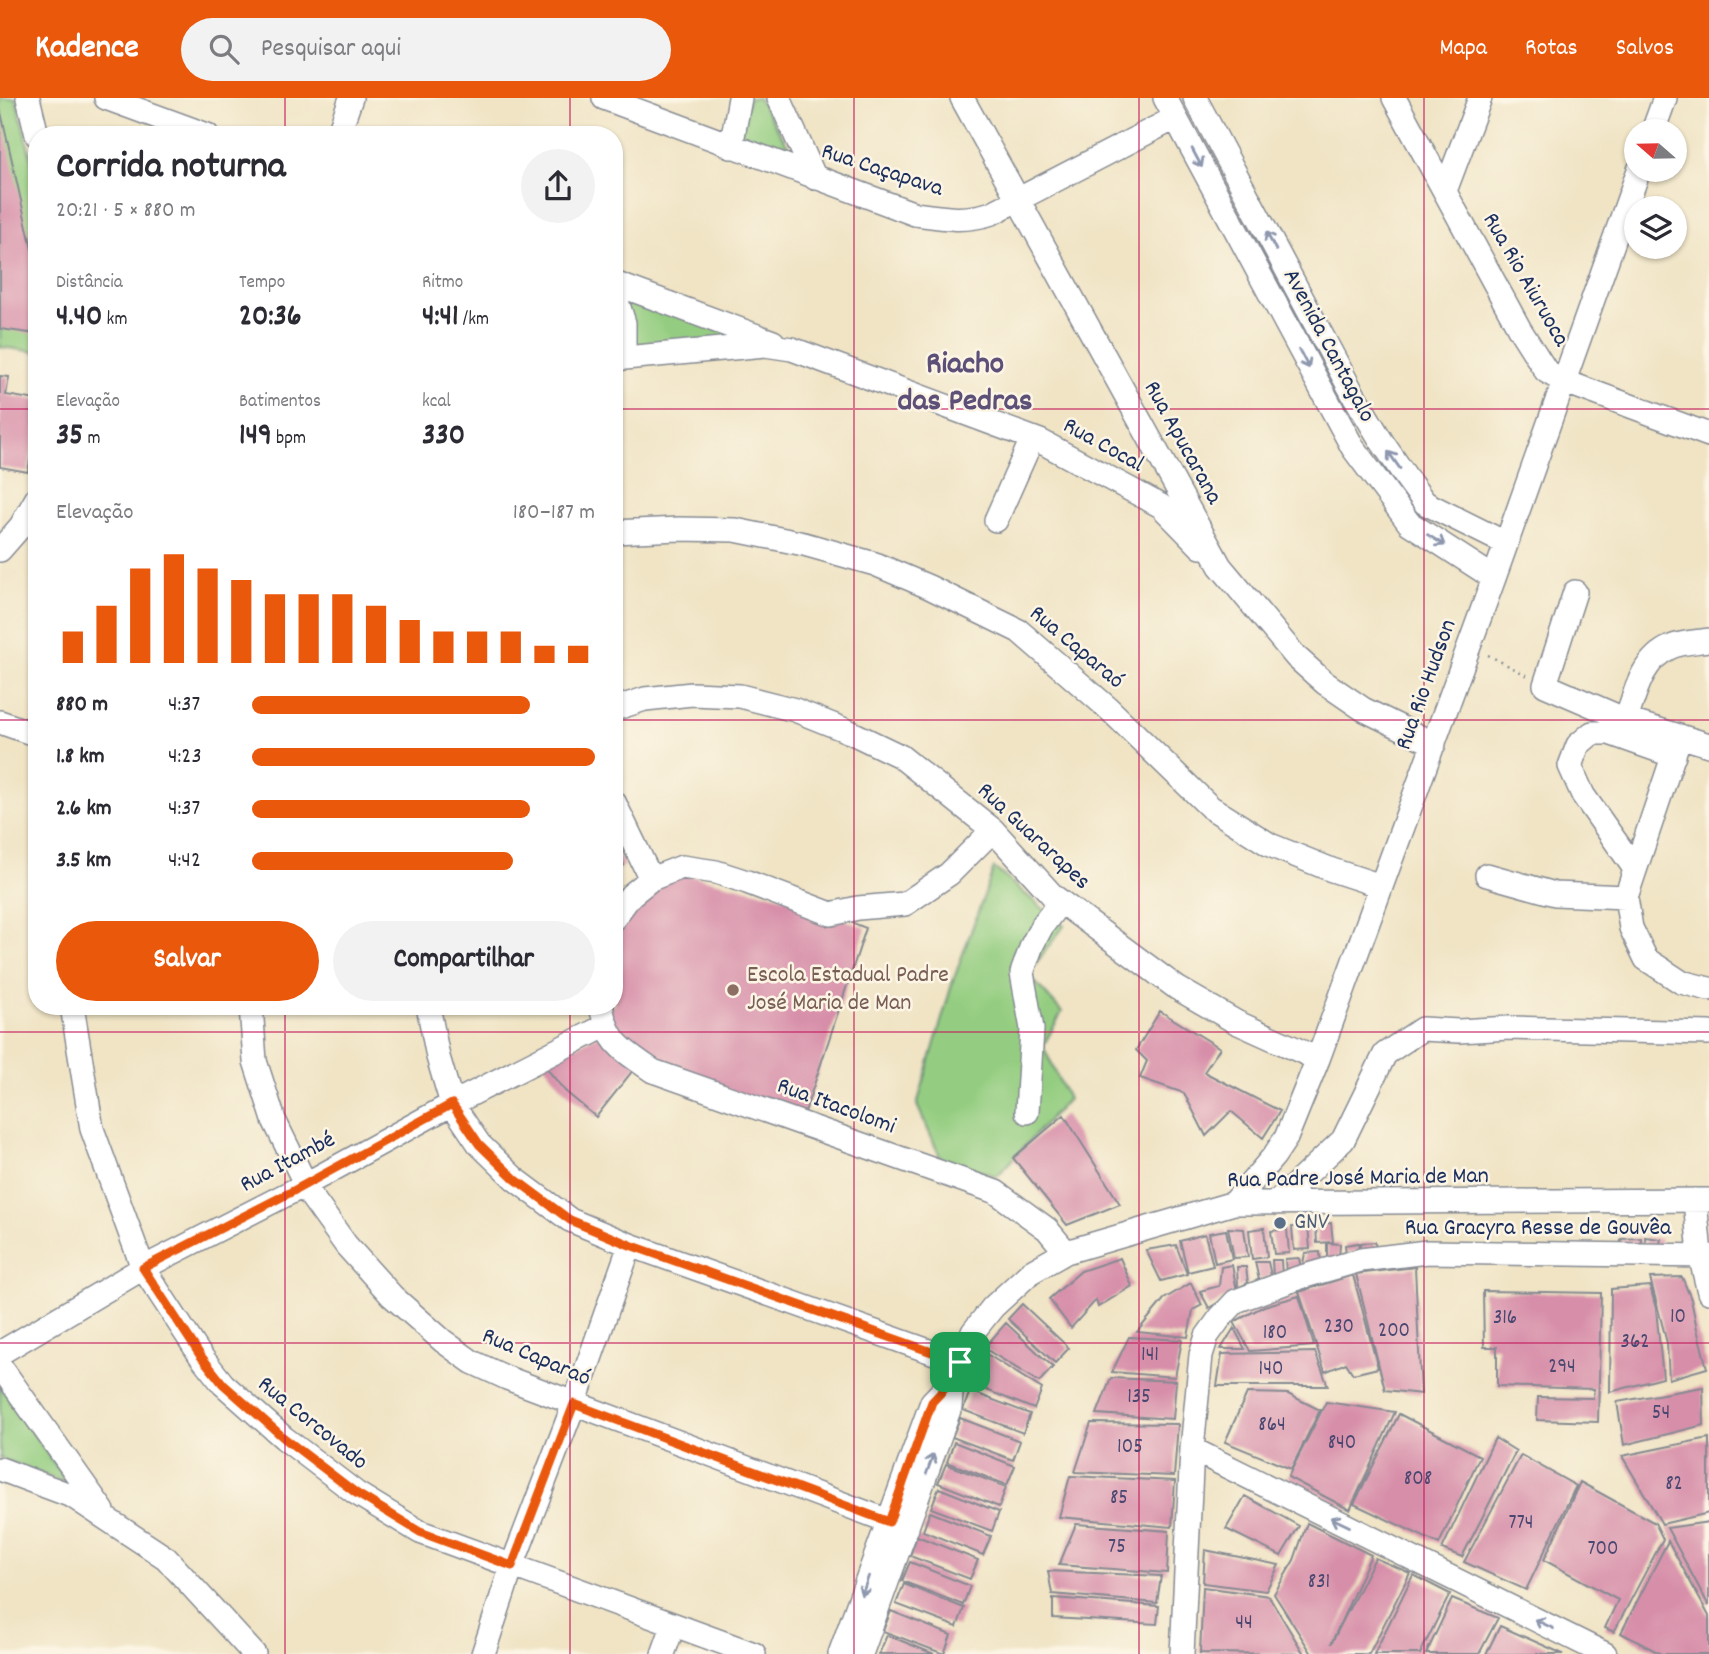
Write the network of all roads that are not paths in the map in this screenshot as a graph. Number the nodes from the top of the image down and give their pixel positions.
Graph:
1 (28, 98) edge
2 (106, 98) edge
3 (351, 98) edge
4 (604, 98) edge
5 (740, 98) edge
6 (779, 98) edge
7 (962, 98) edge
8 (1195, 98) edge
9 (1394, 98) edge
10 (1480, 98) edge
11 (1665, 98) edge
12 (1170, 108) edge
13 (1657, 119) edge
14 (35, 126) edge
15 (182, 126) edge
16 (341, 126) edge
17 (731, 147) junction
18 (815, 178) junction
19 (1635, 182) edge
20 (1444, 191) junction
21 (1017, 201) junction
22 (623, 286) edge
23 (792, 349) junction
24 (623, 358) edge
25 (1563, 381) junction
26 (1709, 435) edge
27 (1032, 439) junction
28 (28, 513) edge
29 (996, 520) dead end
30 (623, 532) edge
31 (1505, 542) junction
32 (0, 550) edge
33 (1220, 566) junction
34 (1494, 578) junction
35 (1575, 592) dead end
36 (1709, 640) edge
37 (623, 706) edge
38 (1626, 720) junction
39 (0, 722) edge
40 (28, 732) edge
41 (1434, 744) junction
42 (1709, 745) edge
43 (1677, 746) junction
44 (623, 821) edge
45 (993, 830) junction
46 (1635, 869) junction
47 (1487, 875) dead end
48 (651, 879) junction
49 (1381, 886) junction
50 (1626, 897) junction
51 (1060, 902) junction
52 (623, 906) edge
53 (1709, 989) edge
54 (73, 1015) edge
55 (252, 1015) edge
56 (430, 1015) edge
57 (603, 1016) edge
58 (1709, 1032) edge
59 (1318, 1059) junction
60 (452, 1104) junction
61 (1027, 1112) dead end
62 (303, 1185) junction
63 (1702, 1200) edge
64 (1234, 1203) junction
65 (1276, 1203) junction
66 (630, 1245) junction
67 (1066, 1252) junction
68 (1704, 1256) edge
69 (143, 1268) junction
70 (1709, 1292) edge
71 (0, 1353) edge
72 (0, 1366) edge
73 (956, 1371) junction
74 (574, 1404) junction
75 (1192, 1449) junction
76 (0, 1469) edge
77 (109, 1519) junction
78 (898, 1525) junction
79 (512, 1566) junction
80 (673, 1626) junction
81 (254, 1654) edge
82 (483, 1654) edge
83 (663, 1654) edge
84 (754, 1654) edge
85 (840, 1654) edge
86 (861, 1654) edge
87 (1182, 1654) edge
88 (1605, 1654) edge

1 - 14 street
2 - 15 street
3 - 16 street
4 - 17 street, Rua Caçapava
5 - 17 street
6 - 18 street
7 - 21 street, Rua Apucarana
31 -> 8 street, Avenida Cantagalo
9 - 20 street, Rua Rio Aiuruoca
10 - 20 street
11 - 13 street
12 - 21 street, Rua Caçapava
12 -> 34 street, Avenida Cantagalo
17 - 18 street, Rua Caçapava
18 - 21 street, Rua Caçapava
19 - 25 street, Rua Rio Hudson
20 - 25 street, Rua Rio Aiuruoca
21 - 33 street, Rua Apucarana
22 - 23 street
23 - 24 street, Rua Cocal
23 - 27 street, Rua Cocal
25 - 26 street, Rua Rio Aiuruoca
25 - 31 street, Rua Rio Hudson
27 - 29 street
27 - 33 street, Rua Cocal
28 - 32 street
30 - 49 street, Rua Caparaó
31 - 34 street, Rua Rio Hudson
33 - 41 street, Rua Apucarana
34 - 41 street, Rua Rio Hudson
35 - 38 street
36 - 38 street
37 - 45 street, Rua Guararapes
38 - 43 street
39 - 40 street
41 - 49 street, Rua Rio Hudson
42 - 43 street
43 - 46 street
43 - 46 street
44 - 48 street
45 - 48 street
45 - 51 street, Rua Guararapes
46 - 50 street
47 - 50 street
48 - 52 street
49 - 59 street, Rua Rio Hudson
50 - 53 street
51 - 59 street, Rua Guararapes
51 - 61 street
54 - 69 street, Rua Corcovado
55 - 62 street, Rua Caparaó
56 - 60 street
57 - 60 street, Rua Itambé
57 - 67 street, Rua Itacolomi
58 - 65 street
59 - 64 street, Rua Rio Hudson
60 - 62 street, Rua Itambé
60 - 66 street
62 - 69 street, Rua Itambé
62 - 74 street, Rua Caparaó
63 - 65 street, Rua Padre José Maria de Man
63 - 68 street
64 - 65 street, Rua Padre José Maria de Man
64 - 67 street, Rua Padre José Maria de Man
66 - 73 street
66 - 74 street
67 - 73 street, Rua Padre José Maria de Man
68 - 70 street
68 - 75 street, Rua Gracyra Resse de Gouvêa
69 - 71 street, Rua Itambé
69 - 79 street, Rua Corcovado
72 - 77 street
73 - 78 street, Rua Padre José Maria de Man
74 - 78 street, Rua Caparaó
74 - 79 street
75 - 87 street, Rua Gracyra Resse de Gouvêa
88 -> 75 street
76 - 77 street
77 - 81 street
78 -> 85 street, Rua Padre José Maria de Man
78 - 86 street, Rua Padre José Maria de Man
79 - 80 street, Rua Corcovado
79 - 82 street
80 - 83 street
80 - 84 street, Rua Corcovado

